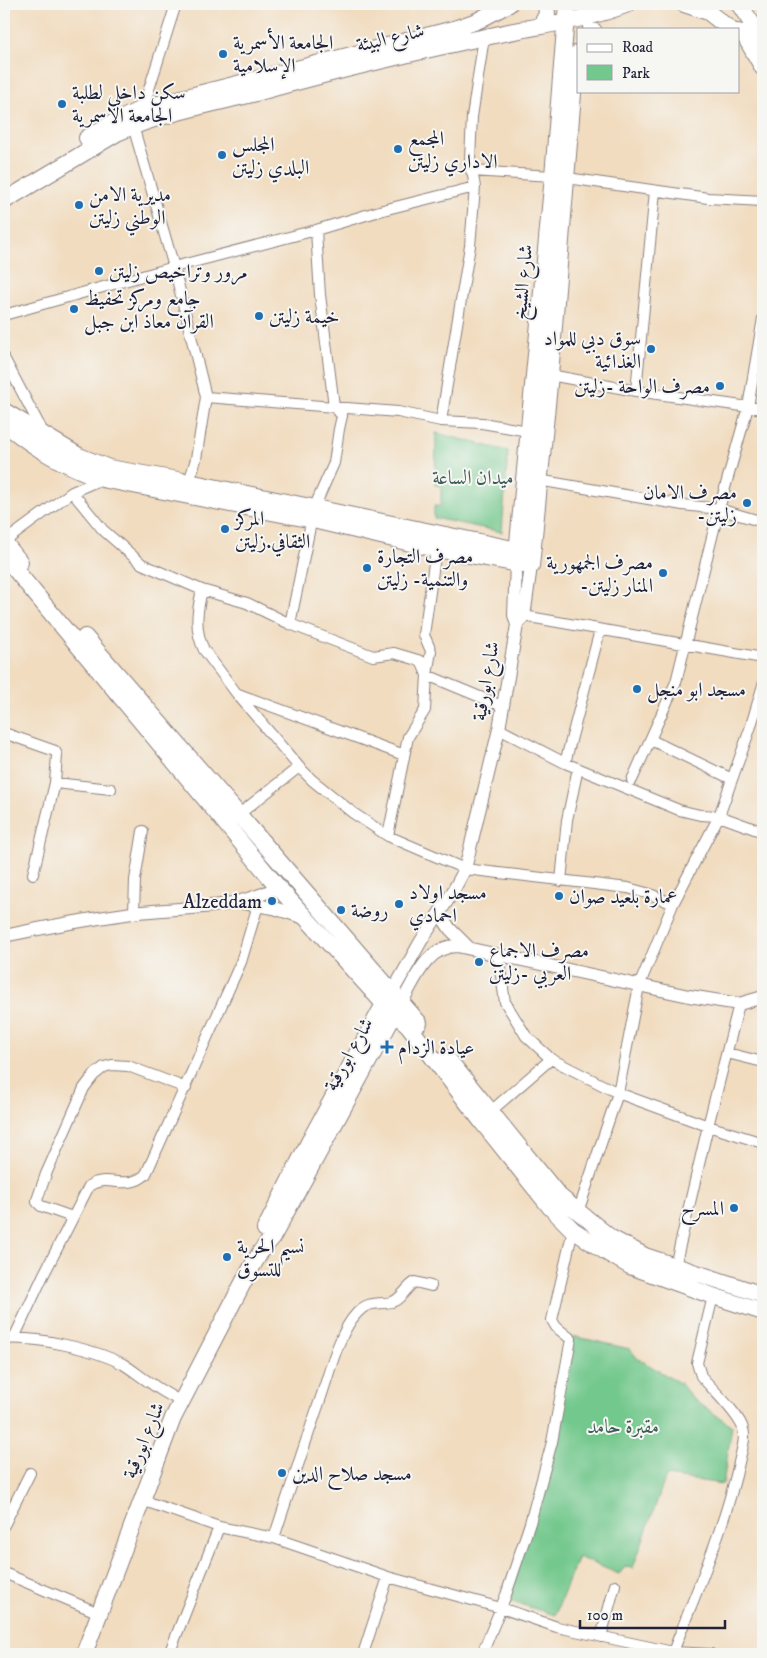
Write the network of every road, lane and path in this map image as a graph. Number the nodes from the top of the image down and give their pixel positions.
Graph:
1 (176, 4) edge
2 (546, 4) edge
3 (567, 4) edge
4 (628, 4) edge
5 (684, 4) edge
6 (739, 4) edge
7 (505, 5) edge
8 (705, 8) edge
9 (564, 22) junction
10 (541, 25) junction
11 (592, 25) edge
12 (732, 28) edge
13 (740, 35) edge
14 (484, 37) junction
15 (763, 40) edge
16 (577, 58) edge
17 (345, 63) junction
18 (763, 68) edge
19 (143, 108) junction
20 (133, 126) junction
21 (471, 171) junction
22 (560, 177) junction
23 (475, 186) junction
24 (4, 188) edge
25 (655, 191) junction
26 (4, 201) edge
27 (763, 201) edge
28 (316, 230) junction
29 (174, 267) junction
30 (4, 315) edge
31 (763, 325) edge
32 (4, 358) edge
33 (550, 375) junction
34 (636, 390) junction
35 (206, 397) junction
36 (334, 406) junction
37 (748, 407) junction
38 (763, 409) edge
39 (4, 411) edge
40 (442, 421) junction
41 (4, 423) edge
42 (528, 431) junction
43 (45, 436) junction
44 (102, 478) junction
45 (538, 480) junction
46 (189, 482) junction
47 (72, 492) junction
48 (719, 509) junction
49 (314, 514) junction
50 (763, 522) edge
51 (4, 542) edge
52 (436, 549) junction
53 (4, 556) edge
54 (524, 558) junction
55 (202, 590) junction
56 (518, 619) junction
57 (290, 624) junction
58 (600, 630) junction
59 (685, 644) junction
60 (763, 658) edge
61 (427, 675) junction
62 (763, 685) edge
63 (237, 694) junction
64 (502, 706) junction
65 (499, 730) junction
66 (4, 733) edge
67 (651, 740) junction
68 (404, 755) junction
69 (565, 763) junction
70 (300, 767) junction
71 (578, 768) junction
72 (732, 779) junction
73 (632, 780) dead end
74 (55, 783) junction
75 (111, 789) dead end
76 (238, 815) junction
77 (719, 816) junction
78 (143, 831) dead end
79 (763, 832) edge
80 (388, 836) junction
81 (465, 869) junction
82 (33, 874) dead end
83 (292, 877) junction
84 (561, 881) junction
85 (278, 887) junction
86 (236, 903) junction
87 (673, 904) junction
88 (258, 905) junction
89 (134, 913) junction
90 (440, 914) junction
91 (305, 918) junction
92 (4, 936) edge
93 (470, 949) junction
94 (498, 955) junction
95 (639, 986) junction
96 (763, 990) edge
97 (763, 997) edge
98 (393, 1003) junction
99 (740, 1004) junction
100 (726, 1053) junction
101 (551, 1059) junction
102 (763, 1062) edge
103 (186, 1088) junction
104 (618, 1094) junction
105 (491, 1111) junction
106 (708, 1126) junction
107 (763, 1143) edge
108 (578, 1212) junction
109 (72, 1217) junction
110 (573, 1230) junction
111 (675, 1266) junction
112 (431, 1286) dead end
113 (763, 1295) edge
114 (713, 1296) junction
115 (763, 1312) edge
116 (9, 1339) edge
117 (182, 1402) junction
118 (30, 1473) dead end
119 (142, 1500) junction
120 (4, 1525) edge
121 (219, 1527) junction
122 (274, 1538) junction
123 (4, 1573) edge
124 (388, 1577) junction
125 (615, 1584) dead end
126 (501, 1608) junction
127 (100, 1613) junction
128 (601, 1637) junction
129 (635, 1650) edge
130 (673, 1652) junction
131 (84, 1654) edge
132 (169, 1654) edge
133 (363, 1654) edge
134 (482, 1654) edge
135 (711, 1654) edge

1 - 19 street
2 - 10 main road
3 - 9 main road, شارع الشيخ
4 - 11 main road, شارع البيئة
5 - 8 main road
6 - 15 main road
7 - 17 main road, شارع البيئة
8 - 12 main road
9 - 10 main road, شارع البيئة
9 - 11 main road, شارع البيئة
9 - 22 main road, شارع الشيخ
10 - 14 main road, شارع البيئة
13 - 18 main road
14 - 17 main road, شارع البيئة
14 - 21 street
16 - 22 main road, شارع الشيخ
17 - 19 main road, شارع البيئة
17 - 20 main road, شارع البيئة
19 - 24 main road, شارع البيئة
20 - 26 main road, شارع البيئة
20 - 29 street
21 - 22 street
21 - 23 street
22 - 25 street
22 - 33 main road, شارع الشيخ
22 - 42 main road, شارع الشيخ
23 - 28 street
23 - 40 street
25 - 27 street
25 - 34 street
28 - 29 street
28 - 36 street
29 - 30 street
29 - 35 street
31 - 37 street
32 - 43 street
33 - 34 street
33 - 45 main road, شارع الشيخ
34 - 37 street
35 - 36 street
35 - 46 street
36 - 40 street
36 - 49 street
37 - 38 street
37 - 48 street
39 - 43 main road
40 - 42 street
41 - 44 main road
42 - 54 main road, شارع الشيخ
43 - 46 main road
44 - 47 street
44 - 49 main road
45 - 48 street
45 - 54 main road, شارع الشيخ
46 - 49 main road
47 - 51 street
47 - 55 street
48 - 50 street
48 - 59 street
49 - 52 main road
49 - 54 main road
49 - 57 street
51 - 76 main road
52 - 54 main road
52 - 61 street
53 - 85 main road
54 - 56 street, شارع ابورقية
55 - 57 street
55 - 63 street
56 - 58 street
56 - 64 street, شارع ابورقية
57 - 61 street
58 - 59 street
58 - 69 street
59 - 60 street
59 - 67 street
61 - 64 street
61 - 68 street
62 - 72 street
63 - 68 street
63 - 70 street
64 - 65 street, شارع ابورقية
65 - 69 street
65 - 81 street, شارع ابورقية
66 - 74 street
67 - 72 street
67 - 73 street
68 - 80 street
69 - 71 street
70 - 76 street
70 - 80 street
71 - 77 street
71 - 84 street
72 - 77 street
74 - 75 street
74 - 82 street
76 - 83 main road
77 - 79 street
77 - 87 street
78 - 89 street
80 - 81 street
81 - 84 street
81 - 90 street, شارع ابورقية
83 - 85 main road
83 - 98 main road
84 - 87 street
85 - 86 street
85 - 91 main road
86 - 88 street
86 - 89 street
87 - 95 street
88 - 91 street
88 - 103 street
89 - 92 street
90 - 93 street
90 - 98 street, شارع ابورقية
91 - 98 main road
93 - 94 street, شارع ابورقية
93 - 98 street, شارع ابورقية
94 - 95 street, شارع ابورقية
94 - 101 street
95 - 99 street, شارع ابورقية
95 - 104 street
96 - 97 street
97 - 99 street
98 - 105 main road
98 - 110 main road
98 - 117 main road, شارع ابورقية
99 - 100 street
100 - 102 street
100 - 106 street
101 - 104 street
101 - 105 street
103 - 109 street
103 - 109 street
104 - 106 street
104 - 108 street
105 - 108 main road
106 - 107 street
106 - 111 street
108 - 111 main road
109 - 116 street
110 - 114 main road
110 - 126 street
111 - 113 main road
112 - 122 street
114 - 115 main road
114 - 130 street
116 - 117 street
117 - 119 main road, شارع ابورقية
118 - 120 street
119 - 121 street
119 - 127 main road, شارع ابورقية
121 - 122 street
121 - 132 street
122 - 124 street
123 - 127 street
124 - 126 street
124 - 133 street
125 - 128 street
126 - 128 street
126 - 134 street
127 - 131 main road, شارع ابورقية
128 - 129 street
129 - 130 street
130 - 135 street

